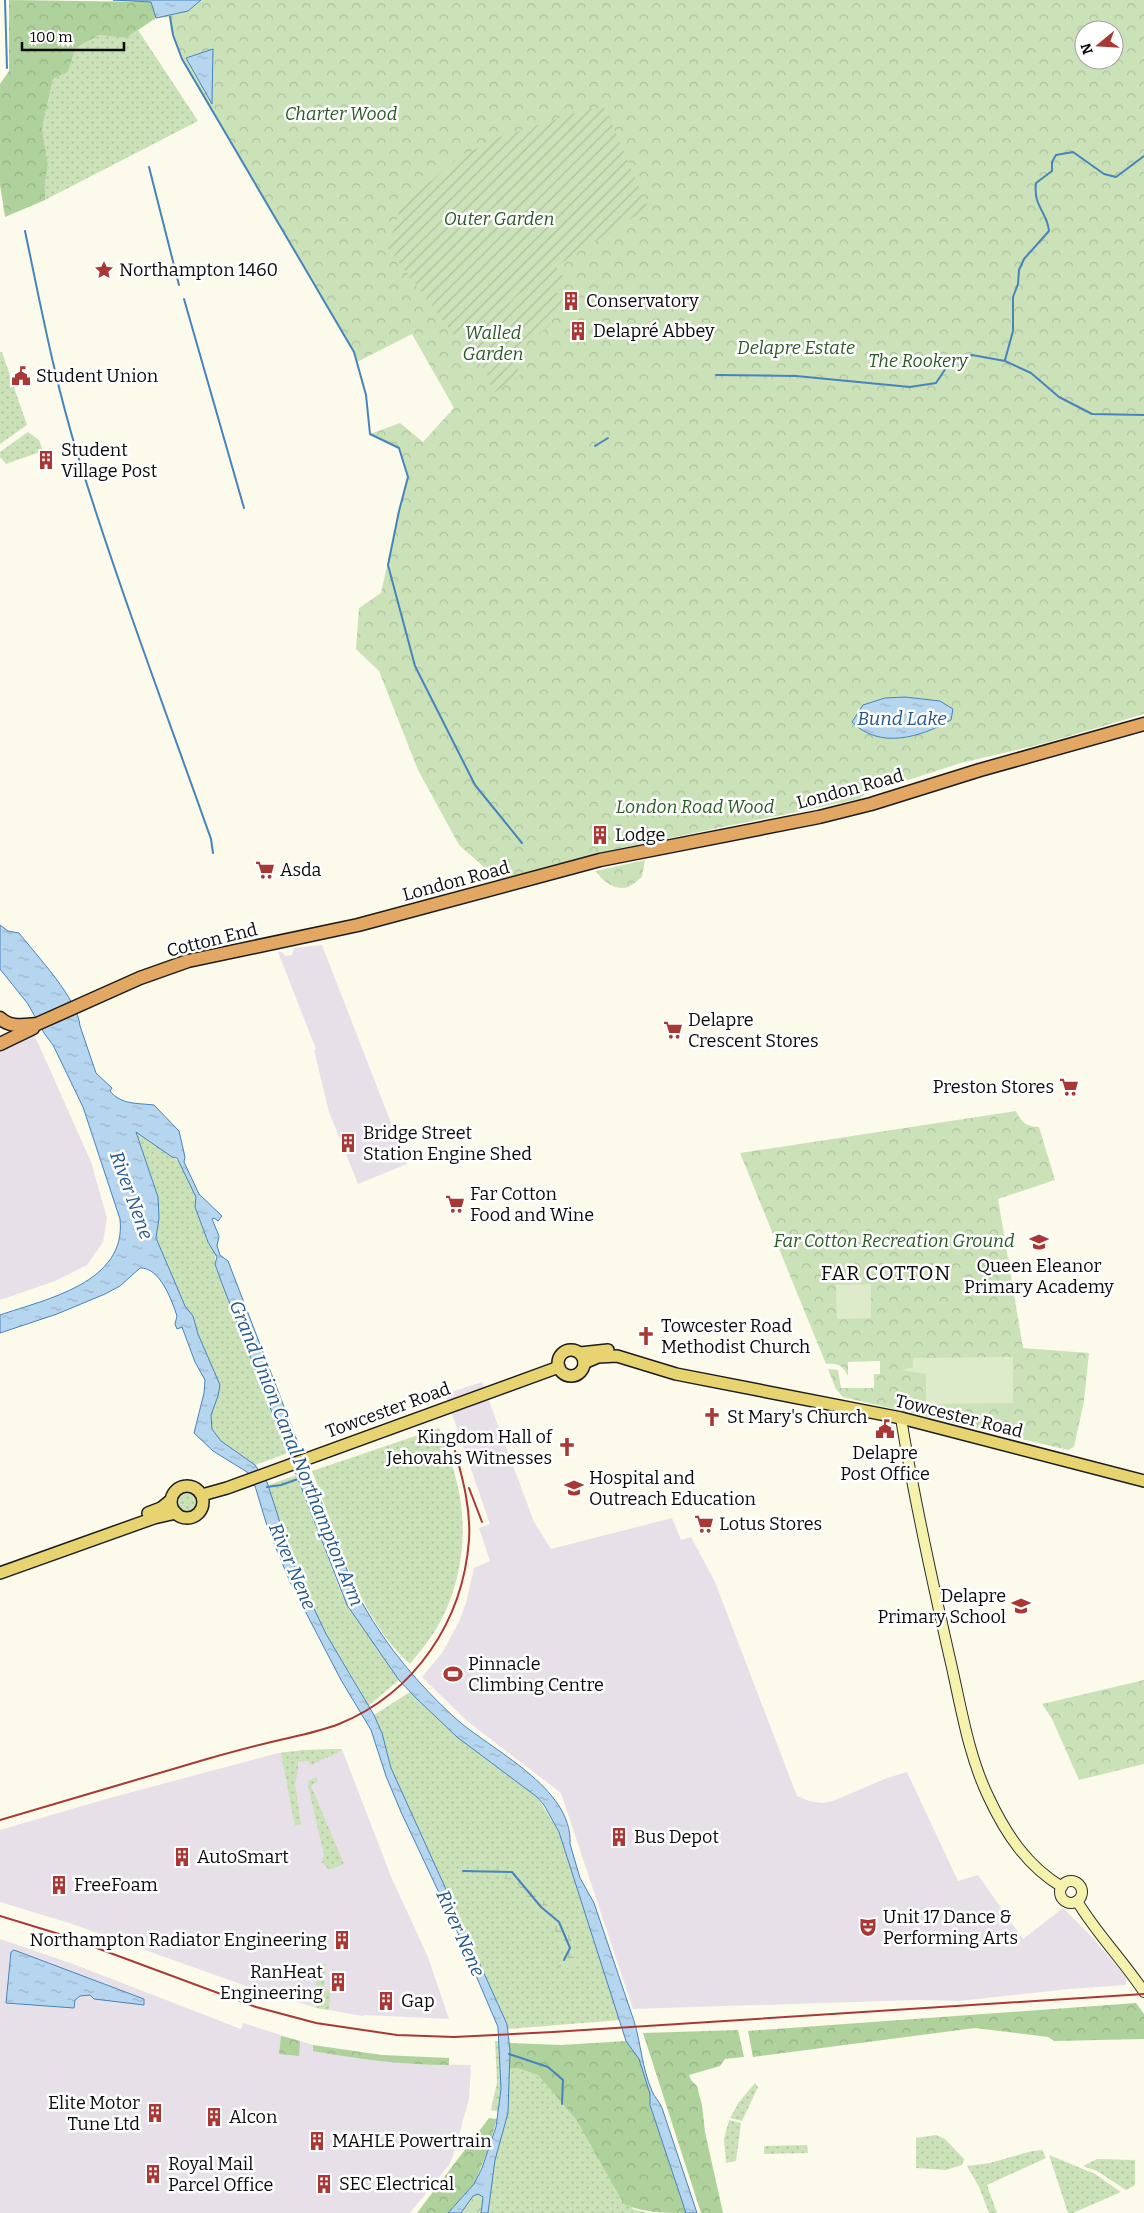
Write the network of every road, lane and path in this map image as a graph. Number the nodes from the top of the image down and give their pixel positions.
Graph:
1 (1144, 724) edge
2 (358, 925) joint
3 (1, 1019) edge
4 (37, 1024) junction
5 (0, 1044) edge
6 (582, 1358) junction
7 (559, 1367) junction
8 (901, 1418) junction
9 (1144, 1481) edge
10 (202, 1495) junction
11 (171, 1500) junction
12 (176, 1513) junction
13 (0, 1565) edge
14 (0, 1573) edge
15 (1062, 1887) junction
16 (1077, 1901) junction
17 (1141, 1988) edge

1 - 2 highway, London Road
2 - 4 highway, Cotton End
3 - 4 highway
3 - 5 highway
4 - 5 highway
6 - 7 main road
6 - 7 main road
6 - 8 main road, Towcester Road
7 - 10 main road, Towcester Road
8 - 9 main road, Towcester Road
8 - 15 street
10 - 11 main road
10 - 12 main road
11 - 12 main road
11 - 13 main road
12 - 14 main road
15 - 16 street
15 - 16 street
16 - 17 street

